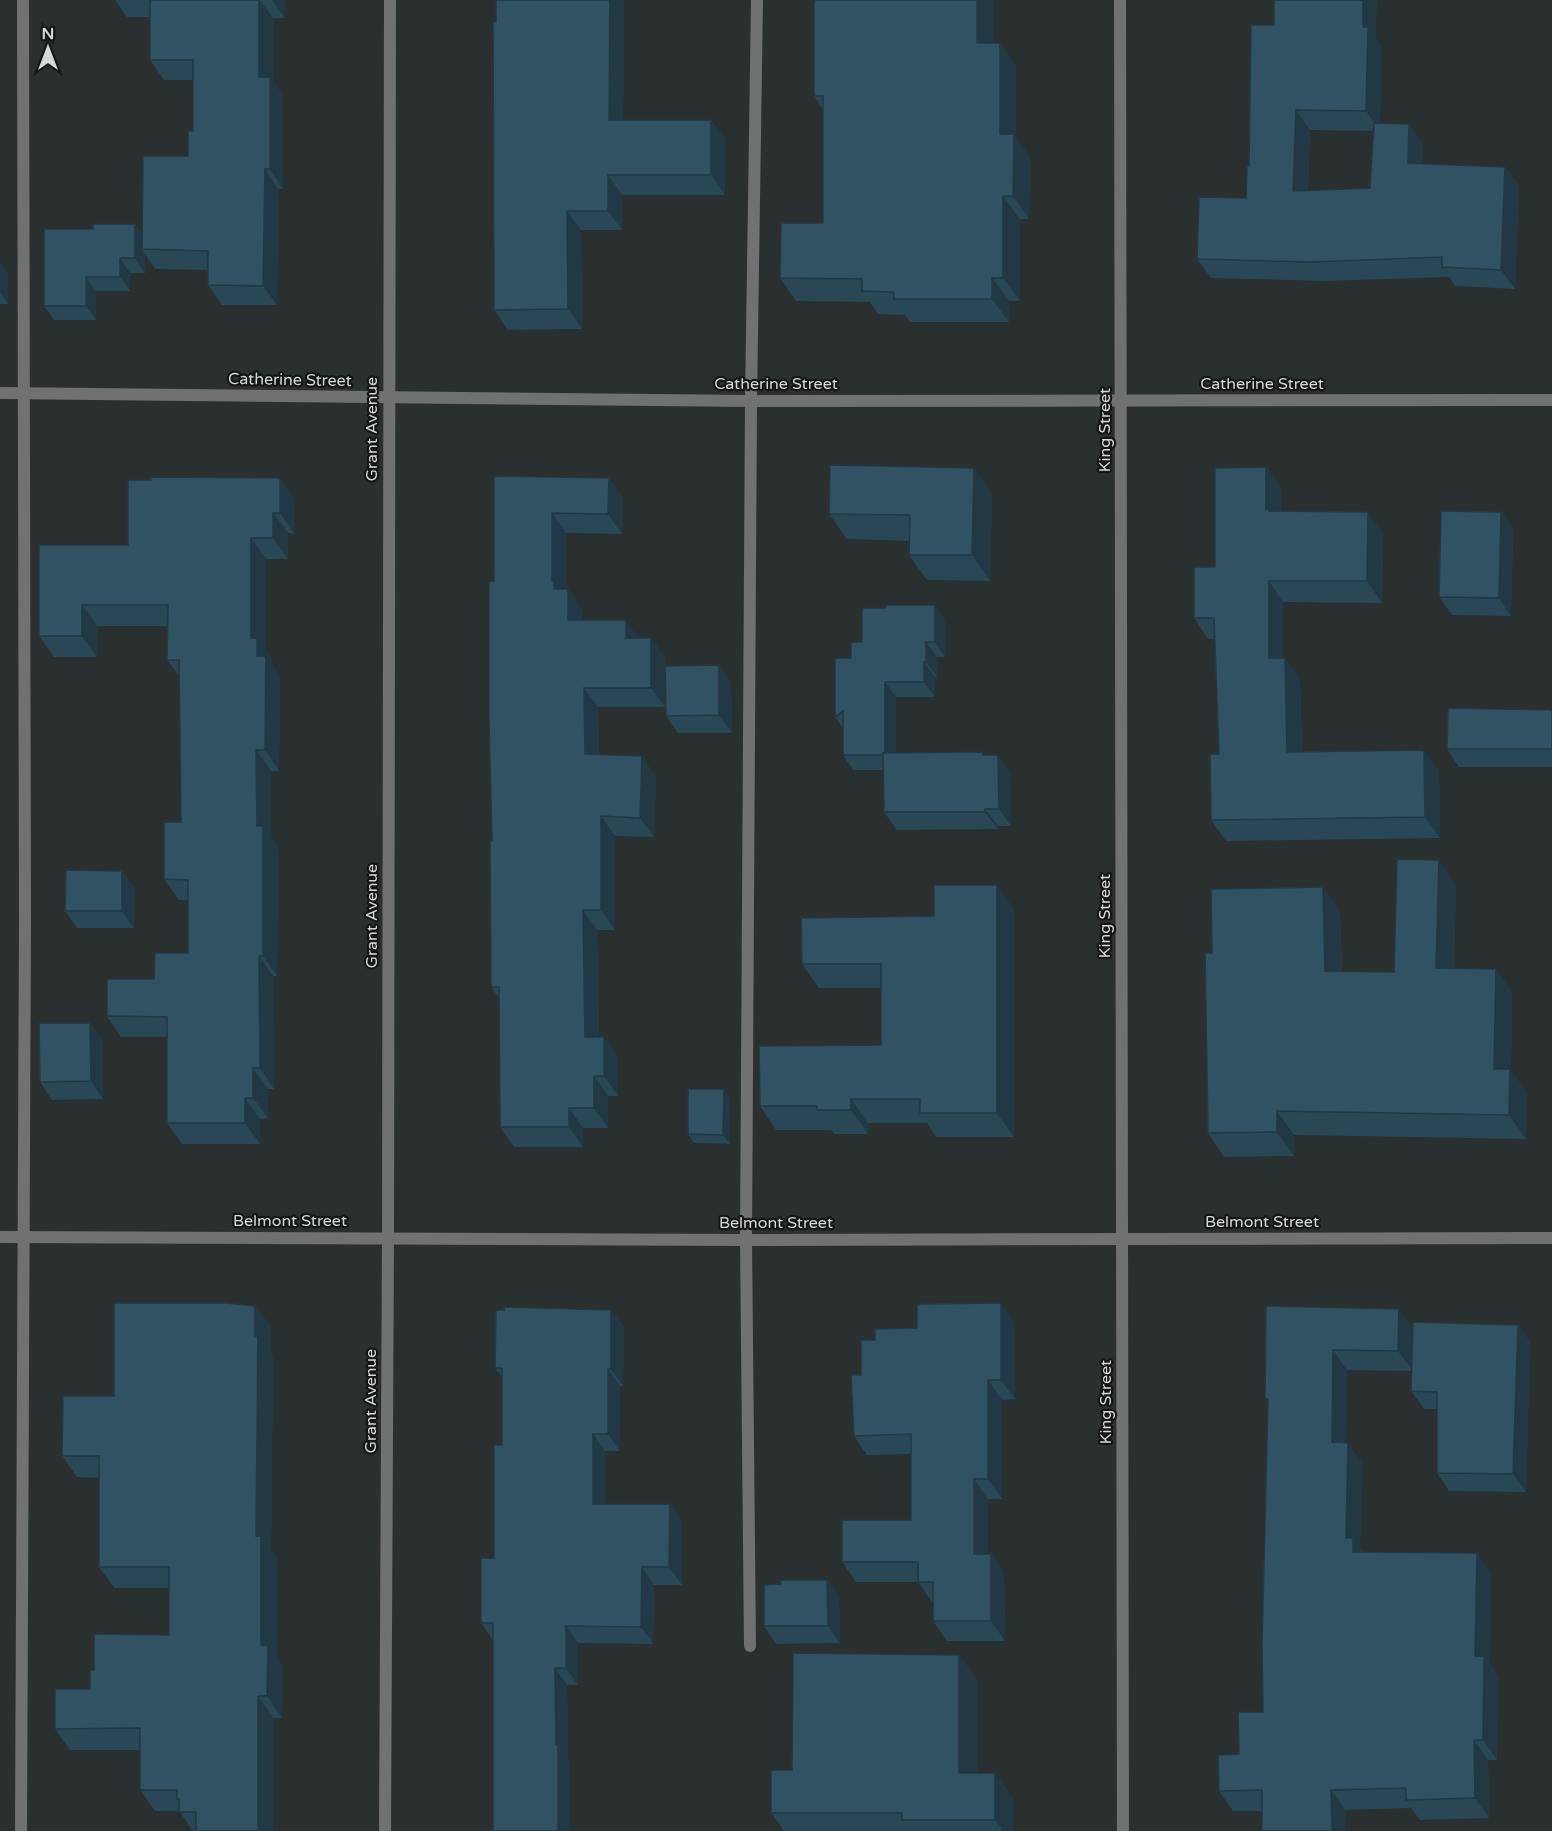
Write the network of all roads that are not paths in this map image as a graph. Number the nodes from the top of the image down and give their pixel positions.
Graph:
1 (23, 0) edge
2 (390, 0) edge
3 (758, 0) edge
4 (1120, 0) edge
5 (0, 393) edge
6 (26, 393) junction
7 (388, 398) junction
8 (1552, 400) edge
9 (751, 401) junction
10 (1121, 401) junction
11 (0, 1237) edge
12 (25, 1237) junction
13 (388, 1237) junction
14 (1122, 1238) junction
15 (1552, 1238) edge
16 (746, 1240) junction
17 (750, 1646) dead end
18 (21, 1831) edge
19 (385, 1831) edge
20 (1123, 1831) edge

1 - 6 street
2 - 7 street, Grant Avenue
3 - 9 street
4 - 10 street, King Street
5 - 6 street, Catherine Street
6 - 7 street, Catherine Street
6 - 12 street
7 - 9 street, Catherine Street
7 - 13 street, Grant Avenue
8 - 10 street, Catherine Street
9 - 10 street, Catherine Street
9 - 16 street
10 - 14 street, King Street
11 - 12 street, Belmont Street
12 - 13 street, Belmont Street
12 - 18 street
13 - 16 street, Belmont Street
13 - 19 street, Grant Avenue
14 - 15 street, Belmont Street
14 - 16 street, Belmont Street
14 - 20 street, King Street
16 - 17 street

